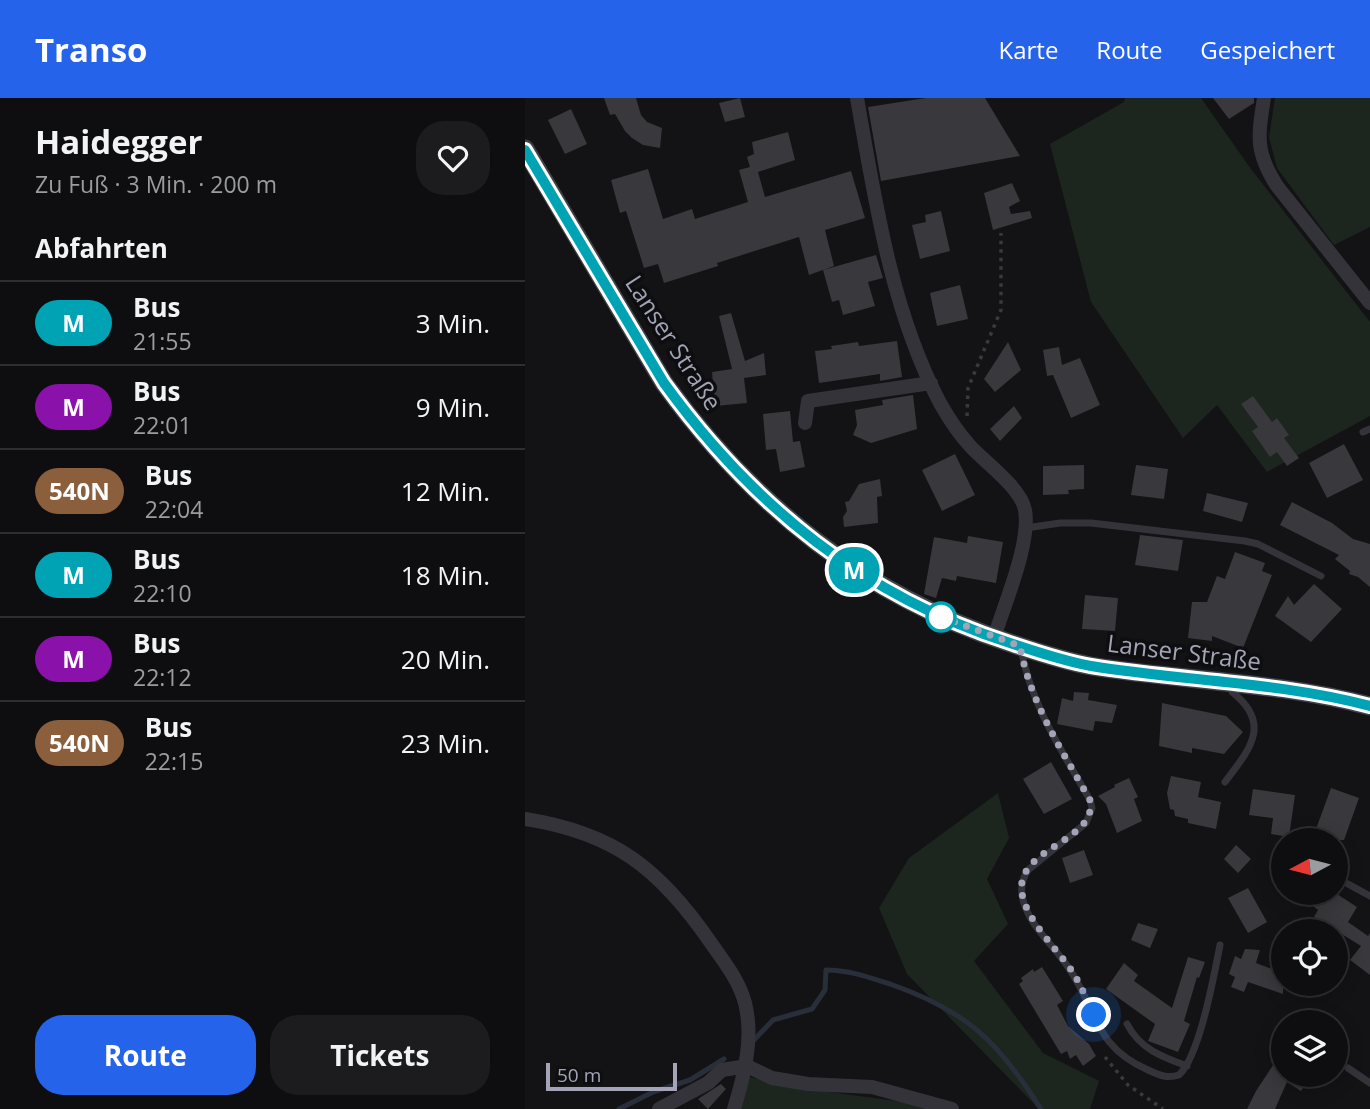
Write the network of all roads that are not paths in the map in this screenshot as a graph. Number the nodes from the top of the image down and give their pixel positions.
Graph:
1 (857, 98) edge
2 (1264, 98) edge
3 (525, 149) edge
4 (1370, 303) edge
5 (931, 383) junction
6 (805, 423) dead end
7 (1026, 527) junction
8 (1321, 576) dead end
9 (994, 638) junction
10 (1020, 646) junction
11 (1232, 683) junction
12 (1370, 706) edge
13 (1226, 782) dead end
14 (525, 819) edge
15 (1348, 884) edge
16 (1370, 896) edge
17 (1220, 945) dead end
18 (1128, 1024) dead end
19 (747, 1066) junction
20 (1187, 1066) junction
21 (1348, 1068) dead end
22 (1370, 1083) edge
23 (659, 1109) edge
24 (734, 1109) edge
25 (952, 1109) edge

1 - 5 street
2 - 4 street
3 - 9 main road, Lanser Straße
5 - 6 street
5 - 7 street
7 - 8 lane
7 - 9 street
9 - 10 main road, Lanser Straße
10 - 11 main road, Lanser Straße
10 - 20 lane
11 - 12 main road, Lanser Straße
11 - 13 lane
14 - 19 street
15 - 16 lane
17 - 20 lane
18 - 20 lane
19 - 23 street
19 - 24 street
19 - 25 street
21 - 22 lane

